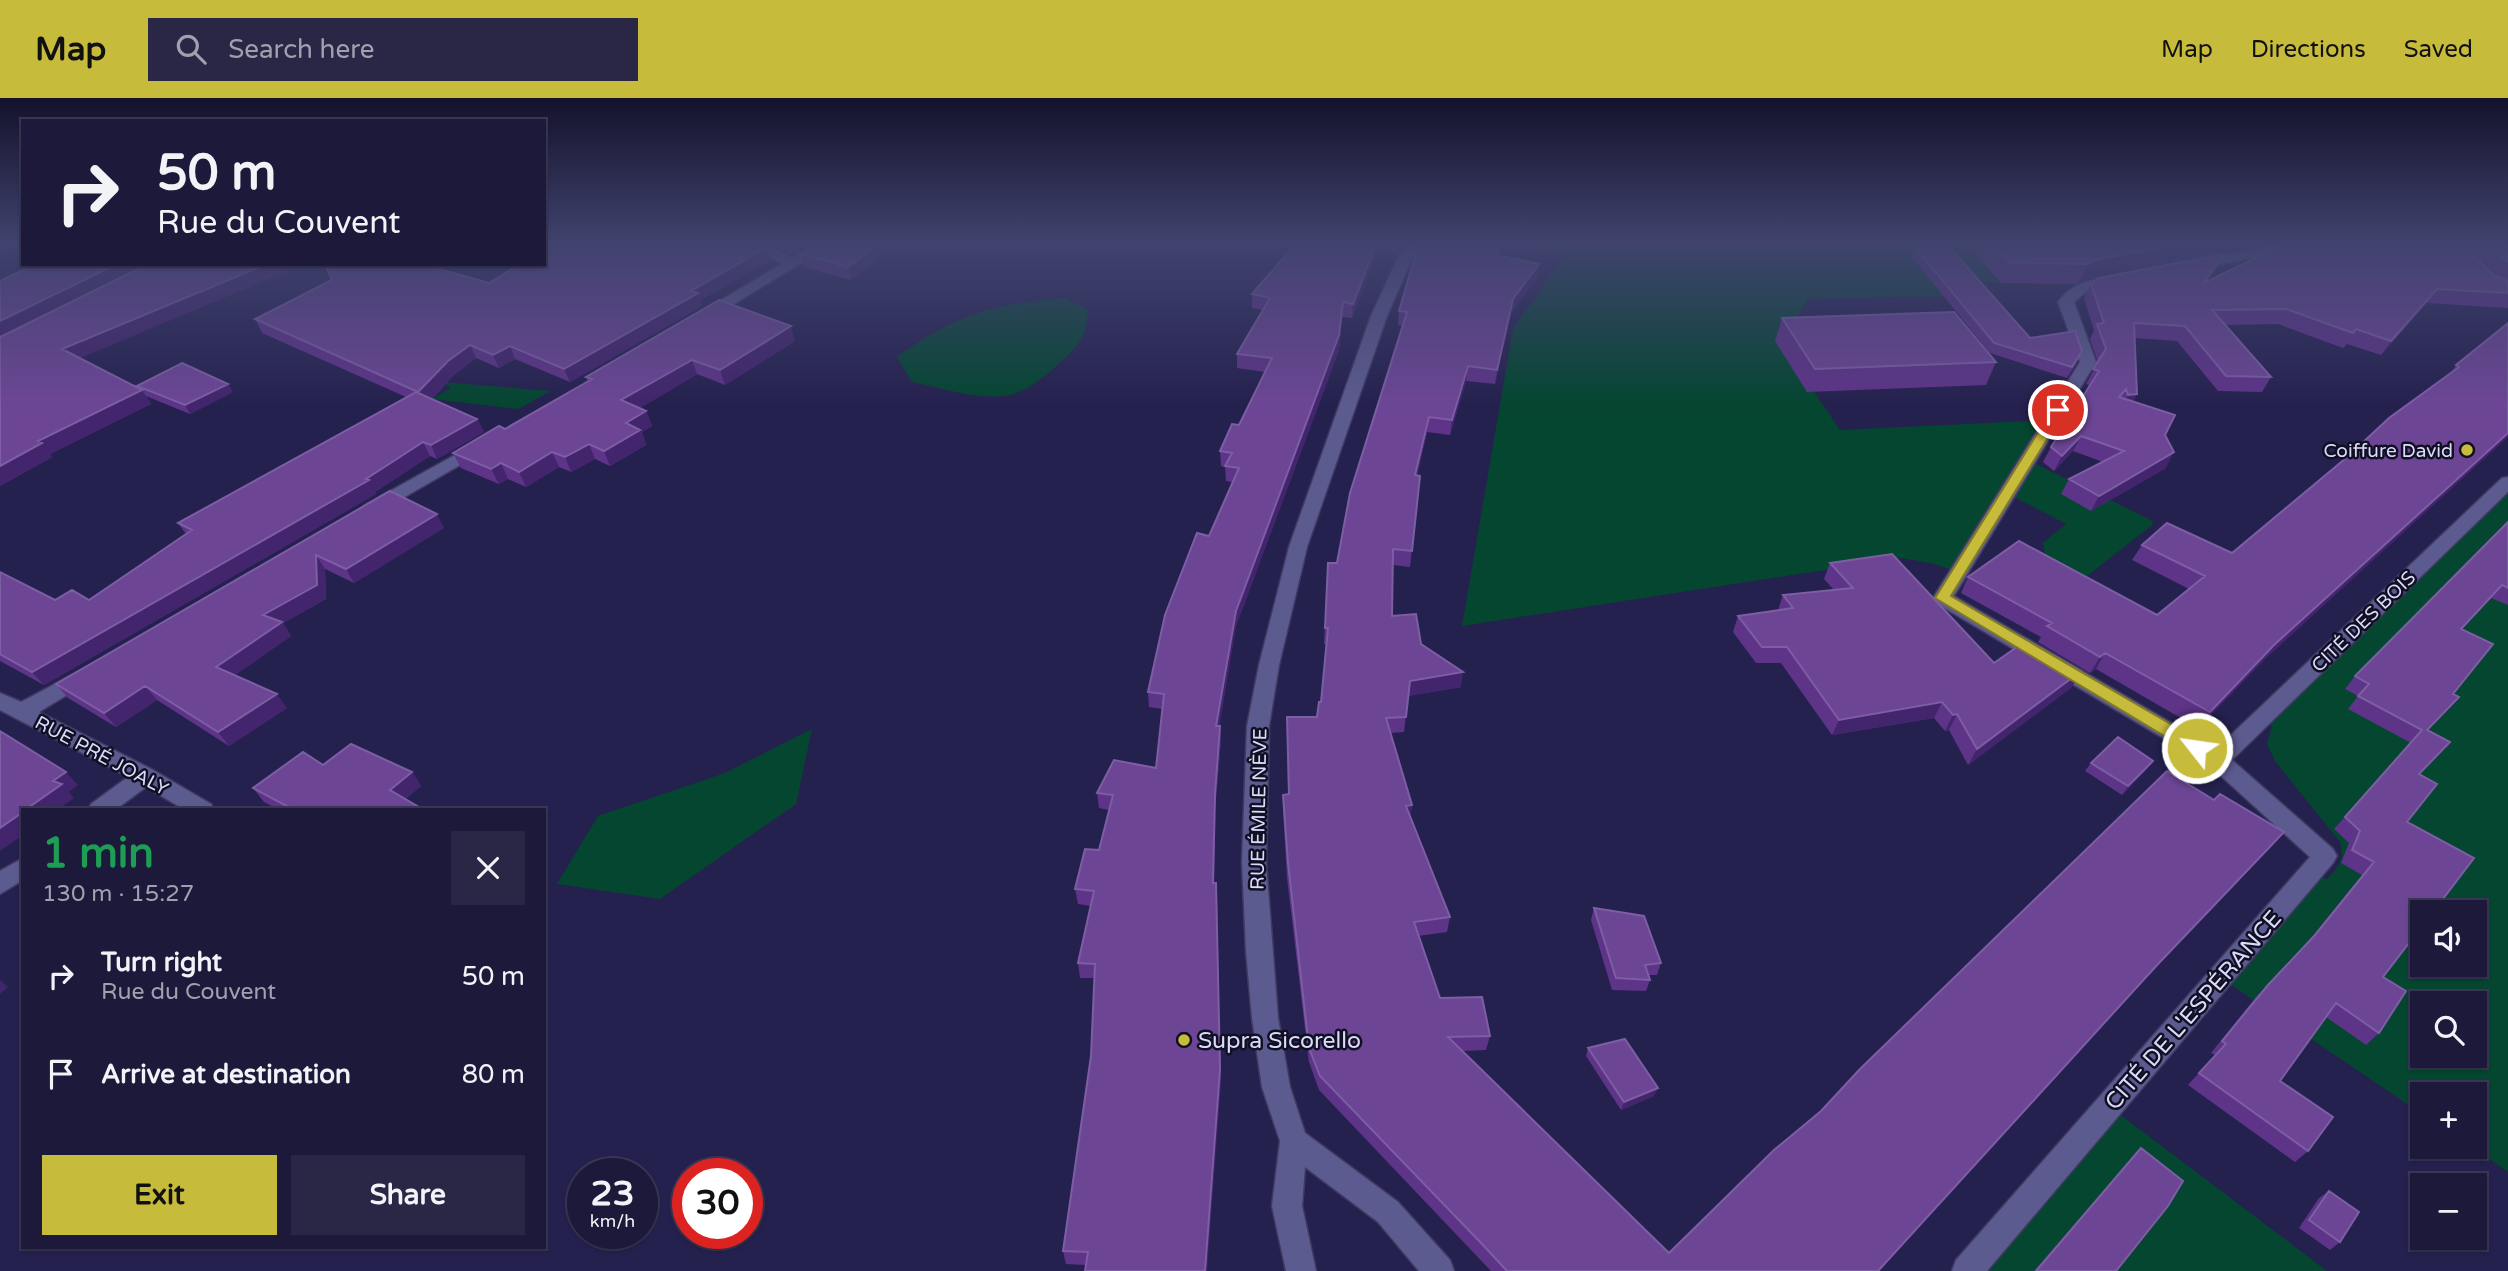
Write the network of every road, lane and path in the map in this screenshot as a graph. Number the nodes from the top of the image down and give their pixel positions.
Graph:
1 (738, 297) edge
2 (1388, 297) edge
3 (2069, 297) edge
4 (684, 328) edge
5 (491, 439) edge
6 (2508, 482) edge
7 (352, 520) edge
8 (104, 664) edge
9 (0, 701) edge
10 (21, 712) junction
11 (2218, 760) junction
12 (145, 776) junction
13 (102, 808) edge
14 (200, 808) edge
15 (21, 868) edge
16 (0, 884) edge
17 (1294, 1141) junction
18 (1301, 1271) edge
19 (1439, 1271) edge
20 (1967, 1271) edge

1 - 4 street
2 - 17 street, RUE ÉMILE NÈVE
3 - 11 street
5 - 7 street
6 - 11 street, CITÉ DES BOIS
8 - 10 street
9 - 10 street, RUE PRÉ JOALY
10 - 12 street, RUE PRÉ JOALY
11 - 20 street, CITÉ DE L'ESPÉRANCE
12 - 13 street
12 - 14 street, RUE PRÉ JOALY
15 - 16 street
17 - 18 street, RUE ÉMILE NÈVE
17 - 19 street

